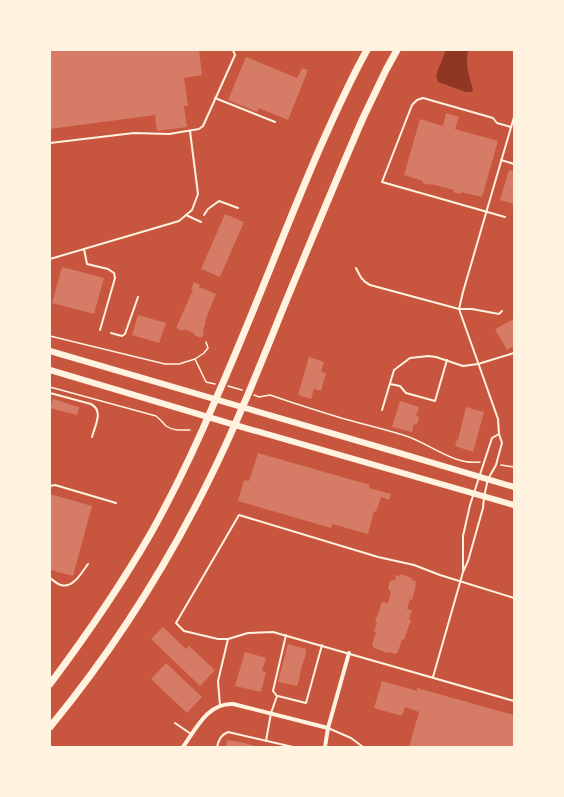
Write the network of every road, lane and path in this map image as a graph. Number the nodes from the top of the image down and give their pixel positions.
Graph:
1 (234, 50) edge
2 (367, 50) edge
3 (398, 50) edge
4 (216, 98) junction
5 (514, 117) edge
6 (275, 122) dead end
7 (511, 127) junction
8 (190, 130) junction
9 (50, 143) edge
10 (501, 160) junction
11 (514, 164) edge
12 (238, 208) dead end
13 (486, 212) junction
14 (186, 215) junction
15 (204, 215) dead end
16 (505, 217) dead end
17 (201, 222) dead end
18 (84, 249) junction
19 (50, 259) edge
20 (356, 268) dead end
21 (138, 297) dead end
22 (459, 309) junction
23 (502, 311) dead end
24 (100, 330) dead end
25 (111, 333) dead end
26 (50, 336) edge
27 (206, 342) dead end
28 (50, 351) edge
29 (514, 353) edge
30 (195, 359) junction
31 (447, 360) junction
32 (478, 364) junction
33 (50, 370) edge
34 (390, 384) junction
35 (222, 385) junction
36 (50, 387) edge
37 (50, 393) edge
38 (248, 394) junction
39 (216, 400) junction
40 (242, 408) junction
41 (382, 410) dead end
42 (208, 417) junction
43 (235, 425) junction
44 (190, 430) dead end
45 (499, 434) junction
46 (92, 437) dead end
47 (485, 462) junction
48 (496, 465) junction
49 (514, 467) edge
50 (479, 476) junction
51 (488, 479) junction
52 (50, 486) edge
53 (514, 487) edge
54 (474, 494) junction
55 (484, 497) junction
56 (116, 503) dead end
57 (514, 505) edge
58 (88, 564) dead end
59 (463, 572) junction
60 (50, 578) edge
61 (460, 582) junction
62 (514, 598) edge
63 (286, 636) junction
64 (228, 639) junction
65 (322, 646) junction
66 (349, 653) junction
67 (433, 677) junction
68 (50, 684) edge
69 (277, 696) junction
70 (514, 701) edge
71 (220, 705) junction
72 (271, 713) junction
73 (175, 723) dead end
74 (50, 727) edge
75 (328, 728) junction
76 (192, 734) junction
77 (266, 741) junction
78 (183, 747) edge
79 (217, 747) edge
80 (293, 747) edge
81 (325, 747) edge
82 (364, 747) edge

1 - 4 lane
2 - 35 main road
3 - 38 main road
4 - 6 lane
4 - 8 lane
5 - 7 lane
7 - 10 lane
7 - 13 lane
8 - 9 lane
8 - 14 lane
10 - 11 lane
10 - 13 lane
12 - 15 lane
13 - 16 lane
13 - 22 lane
14 - 17 lane
14 - 18 lane
18 - 19 lane
18 - 24 lane
20 - 22 lane
21 - 25 lane
22 - 23 lane
22 - 32 lane
26 - 30 path
27 - 30 path
28 - 39 main road
29 - 32 lane
30 - 35 path
31 - 32 lane
31 - 34 lane
31 - 34 lane
32 - 45 lane
33 - 42 main road
34 - 41 lane
35 - 38 path
35 - 39 main road
36 - 44 path
37 - 46 lane
38 - 40 main road
38 - 47 path
39 - 40 main road
39 - 42 main road
40 - 43 main road
40 - 50 main road
42 - 43 main road
42 - 68 main road
43 - 54 main road
43 - 74 main road
45 - 47 lane
45 - 48 lane
47 - 50 lane
48 - 49 path
48 - 51 lane
50 - 51 main road
50 - 54 lane
51 - 53 main road
51 - 55 lane
52 - 56 lane
54 - 55 main road
54 - 59 lane
55 - 57 main road
55 - 59 lane
58 - 60 lane
59 - 61 lane
61 - 62 lane
61 - 64 lane
61 - 67 lane
63 - 64 lane
63 - 65 lane
63 - 69 lane
64 - 71 lane
65 - 66 lane
65 - 69 lane
66 - 67 lane
66 - 75 street
67 - 70 lane
69 - 72 lane
71 - 72 street
71 - 76 street
72 - 75 street
72 - 77 lane
73 - 76 lane
75 - 81 street
75 - 82 lane
76 - 78 street
77 - 79 lane
77 - 80 lane

